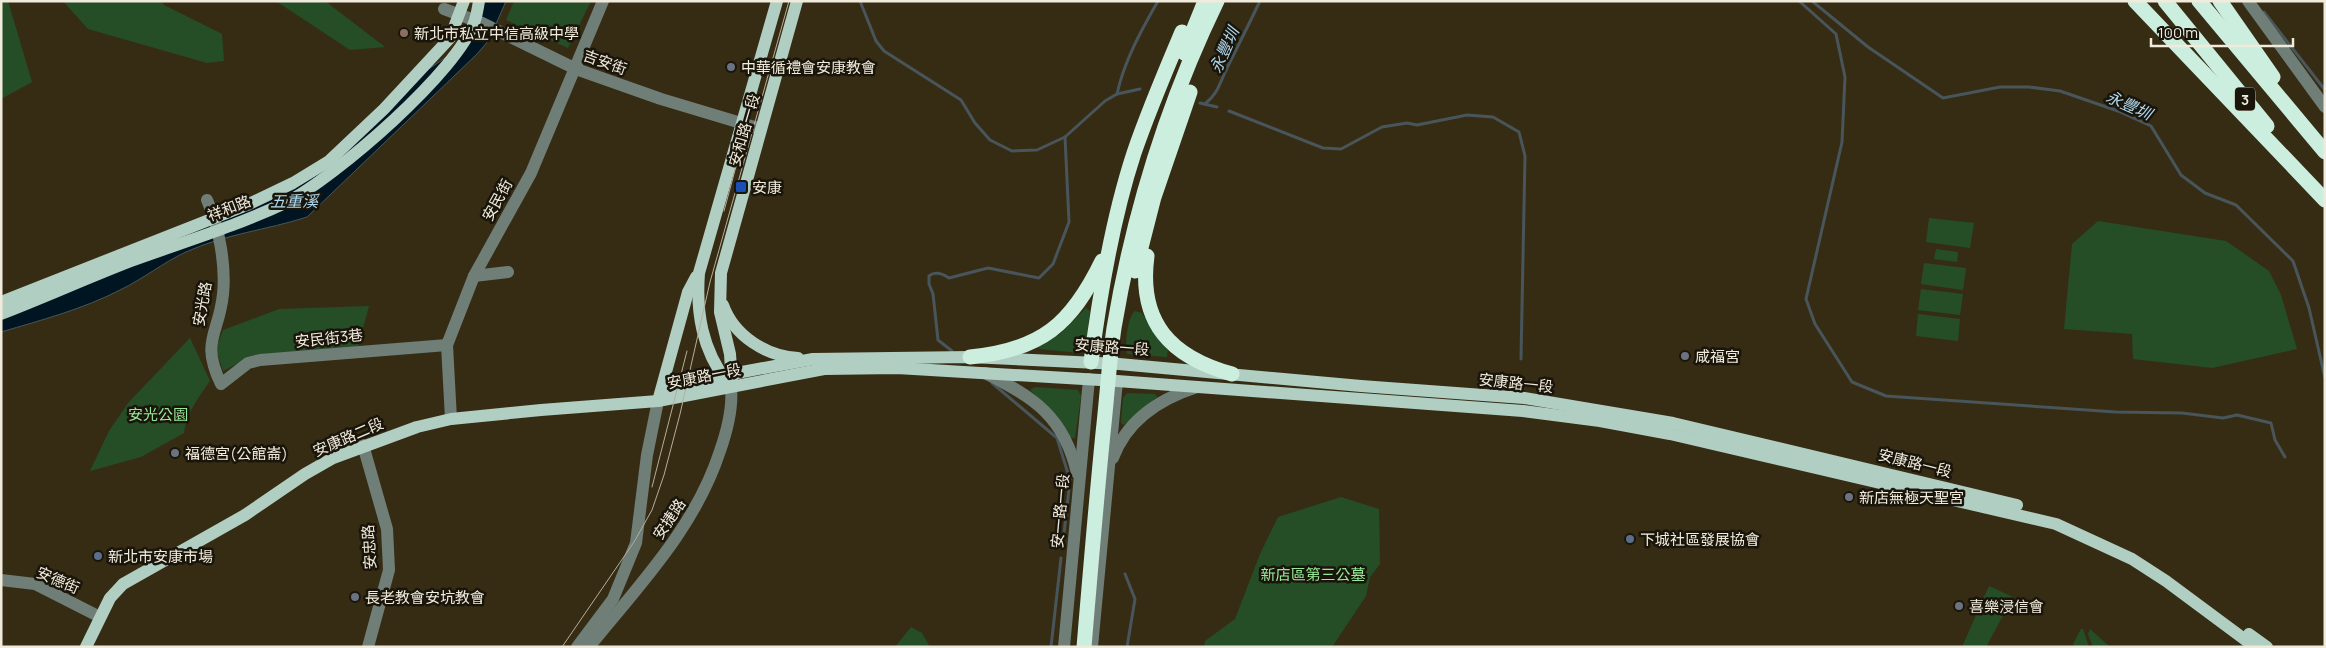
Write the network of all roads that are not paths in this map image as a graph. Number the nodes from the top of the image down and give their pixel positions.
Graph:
1 (464, 1) edge
2 (479, 1) edge
3 (603, 1) edge
4 (776, 1) edge
5 (797, 1) edge
6 (1196, 1) edge
7 (1205, 1) edge
8 (1217, 1) edge
9 (1227, 1) edge
10 (2134, 1) edge
11 (2165, 1) edge
12 (2199, 1) edge
13 (2220, 1) edge
14 (2248, 1) edge
15 (444, 9) dead end
16 (460, 16) junction
17 (479, 22) junction
18 (576, 69) junction
19 (2325, 107) edge
20 (741, 124) junction
21 (761, 129) junction
22 (2325, 152) edge
23 (1154, 197) junction
24 (2325, 199) edge
25 (207, 200) dead end
26 (216, 223) junction
27 (1113, 232) junction
28 (1122, 266) junction
29 (508, 272) dead end
30 (699, 272) junction
31 (76, 273) junction
32 (474, 276) junction
33 (1, 293) edge
34 (720, 297) junction
35 (1, 302) edge
36 (1, 314) edge
37 (447, 345) junction
38 (970, 357) junction
39 (813, 359) junction
40 (1091, 362) junction
41 (1119, 364) junction
42 (985, 373) junction
43 (1232, 374) junction
44 (1089, 379) junction
45 (729, 380) junction
46 (1116, 381) junction
47 (221, 384) joint
48 (1200, 386) junction
49 (658, 401) junction
50 (451, 419) junction
51 (363, 445) junction
52 (1108, 470) junction
53 (1079, 482) junction
54 (1073, 550) junction
55 (1100, 553) junction
56 (1, 580) edge
57 (100, 617) junction
58 (601, 624) junction
59 (86, 647) edge
60 (368, 647) edge
61 (577, 647) edge
62 (589, 647) edge
63 (1064, 647) edge
64 (1075, 647) edge
65 (1084, 647) edge
66 (1092, 647) edge
67 (2255, 647) edge
68 (2267, 647) edge

1 - 16 main road, 祥和路
2 - 17 main road, 祥和路
3 - 18 street, 安民街
4 - 20 main road, 安和路一段
5 - 21 main road, 安和路一段
6 - 27 highway
7 - 28 highway
8 - 28 highway
9 - 23 highway
10 - 24 highway
11 - 24 highway, 3
12 - 22 highway, 3
13 - 22 highway
14 - 19 street
15 - 16 street, 吉安街
16 - 17 street, 吉安街
16 - 26 main road, 祥和路
17 - 18 street, 吉安街
17 - 26 main road, 祥和路
18 - 20 street, 吉安街
18 - 32 street, 安民街
20 - 21 street, 吉安街
20 - 30 main road, 安和路一段
21 - 34 main road, 安和路一段
23 - 41 highway
23 - 43 highway
25 - 26 street, 安光路
26 - 31 main road, 祥和路
26 - 36 main road, 祥和路
26 - 47 street, 安光路
27 - 38 highway
27 - 40 highway
28 - 64 highway
28 - 65 highway
29 - 32 street
30 - 45 main road, 安和路一段
30 - 49 main road, 安和路一段
31 - 33 main road
31 - 35 main road, 祥和路
32 - 37 street, 安民街
34 - 39 main road
34 - 45 main road, 安和路一段
37 - 47 street, 安民街3巷
37 - 50 street, 安民街
38 - 39 main road, 安康路一段
38 - 40 main road, 安康路一段
39 - 45 main road, 安康路一段
40 - 41 main road, 安康路一段
40 - 44 main road
41 - 43 main road, 安康路一段
41 - 46 main road
42 - 44 main road, 安康路一段
42 - 45 main road, 安康路一段
42 - 53 street
43 - 68 main road, 安康路一段
44 - 46 main road, 安康路一段
44 - 53 street, 安一路一段
45 - 49 main road, 安康路一段
45 - 58 street, 安捷路
46 - 48 main road, 安康路一段
46 - 52 street
48 - 52 street
48 - 67 main road, 安康路一段
49 - 50 main road, 安康路二段
49 - 58 street, 安捷路
50 - 51 main road, 安康路二段
51 - 57 main road, 安康路二段
51 - 60 street, 安忠路
52 - 55 street
53 - 54 street, 安一路一段
54 - 55 street
54 - 63 street, 安一路一段
55 - 66 street
56 - 57 street, 安德街
57 - 59 main road, 安康路二段
58 - 61 street, 安捷路
58 - 62 street, 安捷路

